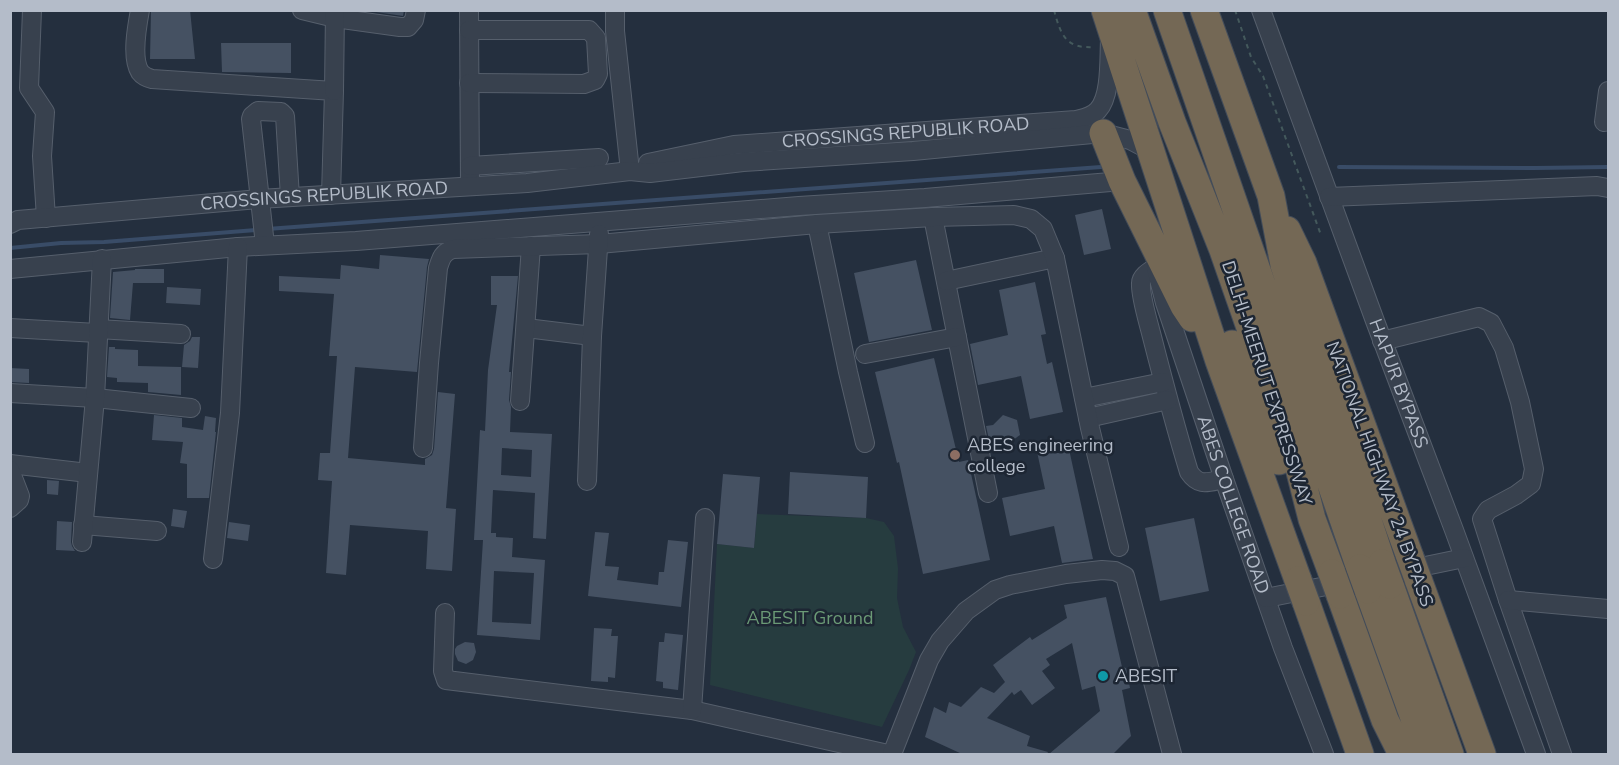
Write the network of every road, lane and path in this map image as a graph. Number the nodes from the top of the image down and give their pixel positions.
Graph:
1 (32, 10) edge
2 (140, 10) edge
3 (302, 10) edge
4 (416, 10) edge
5 (470, 10) edge
6 (615, 10) edge
7 (1054, 10) edge
8 (1167, 10) edge
9 (1204, 10) edge
10 (1235, 10) edge
11 (1261, 10) edge
12 (335, 14) edge
13 (1136, 21) edge
14 (1108, 28) edge
15 (469, 30) junction
16 (469, 83) junction
17 (1608, 91) edge
18 (334, 92) junction
19 (1604, 122) dead end
20 (1102, 133) junction
21 (1151, 151) junction
22 (599, 158) dead end
23 (470, 166) junction
24 (630, 171) junction
25 (1122, 181) junction
26 (470, 186) junction
27 (1608, 188) edge
28 (331, 195) junction
29 (1271, 196) junction
30 (290, 197) junction
31 (1329, 197) junction
32 (933, 217) junction
33 (46, 218) junction
34 (13, 220) edge
35 (599, 222) junction
36 (262, 223) junction
37 (817, 224) junction
38 (1321, 235) dead end
39 (599, 244) junction
40 (531, 246) junction
41 (238, 247) junction
42 (1055, 258) junction
43 (102, 259) junction
44 (1157, 259) junction
45 (10, 269) edge
46 (946, 281) junction
47 (1275, 320) junction
48 (10, 328) edge
49 (526, 328) junction
50 (1208, 328) junction
51 (98, 331) junction
52 (181, 334) dead end
53 (592, 336) junction
54 (957, 337) junction
55 (1382, 341) junction
56 (865, 354) dead end
57 (1163, 382) junction
58 (10, 393) edge
59 (94, 398) junction
60 (1084, 398) junction
61 (1168, 400) junction
62 (520, 401) dead end
63 (191, 408) dead end
64 (1088, 418) junction
65 (865, 443) dead end
66 (423, 448) dead end
67 (10, 464) edge
68 (10, 470) edge
69 (88, 473) junction
70 (1224, 479) junction
71 (587, 481) dead end
72 (988, 493) dead end
73 (10, 508) edge
74 (705, 518) dead end
75 (1312, 519) junction
76 (1369, 525) junction
77 (157, 531) dead end
78 (1119, 547) dead end
79 (1464, 558) junction
80 (213, 559) dead end
81 (1375, 576) junction
82 (1266, 598) junction
83 (1508, 600) junction
84 (1608, 609) edge
85 (445, 613) dead end
86 (692, 710) junction
87 (1385, 720) junction
88 (890, 754) edge
89 (1172, 754) edge
90 (1324, 754) edge
91 (1360, 754) edge
92 (1391, 754) edge
93 (1402, 754) edge
94 (1427, 754) edge
95 (1450, 754) edge
96 (1482, 754) edge
97 (1536, 754) edge
98 (1562, 754) edge

1 - 33 street
2 - 18 street
3 - 12 street
4 - 12 street
5 - 15 street
6 - 24 street
7 - 14 path
8 - 47 highway, DELHI-MEERUT EXPRESSWAY
9 - 29 highway
10 - 38 path
11 - 31 street, HAPUR BYPASS
12 - 18 street
13 - 75 highway, DELHI-MEERUT EXPRESSWAY
14 - 21 highway
14 - 24 street, CROSSINGS REPUBLIK ROAD
15 - 16 street
15 - 16 street
16 - 23 street
17 - 19 street
18 - 28 street
20 - 21 street, CROSSINGS REPUBLIK ROAD
20 - 24 street, CROSSINGS REPUBLIK ROAD
20 - 25 highway
21 - 50 highway
21 - 75 highway
22 - 23 street
23 - 26 street
24 - 26 street, CROSSINGS REPUBLIK ROAD
25 - 35 street
25 - 44 highway
26 - 28 street, CROSSINGS REPUBLIK ROAD
27 - 31 street
28 - 30 street, CROSSINGS REPUBLIK ROAD
29 - 76 highway
29 - 96 highway, NATIONAL HIGHWAY 24 BYPASS
30 - 36 street, CROSSINGS REPUBLIK ROAD
30 - 36 street
31 - 55 street, HAPUR BYPASS
32 - 37 street
32 - 42 street
32 - 46 street
33 - 34 street, CROSSINGS REPUBLIK ROAD
33 - 36 street, CROSSINGS REPUBLIK ROAD
35 - 36 street
35 - 39 street
36 - 41 street
37 - 39 street
37 - 65 street
39 - 40 street
39 - 53 street
40 - 49 street
40 - 66 street
41 - 43 street
41 - 80 street
42 - 46 street
42 - 60 street
43 - 45 street
43 - 51 street
44 - 50 highway
44 - 57 street
44 - 70 street, ABES COLLEGE ROAD
46 - 54 street
47 - 76 highway
47 - 81 highway, DELHI-MEERUT EXPRESSWAY
48 - 51 street
49 - 53 street
49 - 62 street
50 - 91 highway
51 - 52 street
51 - 59 street
53 - 71 street
54 - 56 street
54 - 72 street
55 - 79 street, HAPUR BYPASS
55 - 83 street
57 - 60 street
57 - 61 street
58 - 59 street
59 - 63 street
59 - 69 street
60 - 64 street
61 - 64 street
61 - 70 street
64 - 78 street
67 - 69 street
68 - 73 street
69 - 77 street
70 - 82 street, ABES COLLEGE ROAD
74 - 86 street
75 - 87 highway, DELHI-MEERUT EXPRESSWAY
76 - 81 highway
79 - 82 street
79 - 97 street, HAPUR BYPASS
81 - 94 highway, DELHI-MEERUT EXPRESSWAY
81 - 95 highway
82 - 90 street, ABES COLLEGE ROAD
83 - 84 street
83 - 98 street
85 - 86 street
86 - 88 street
87 - 92 highway
87 - 93 highway, DELHI-MEERUT EXPRESSWAY
88 - 89 street

